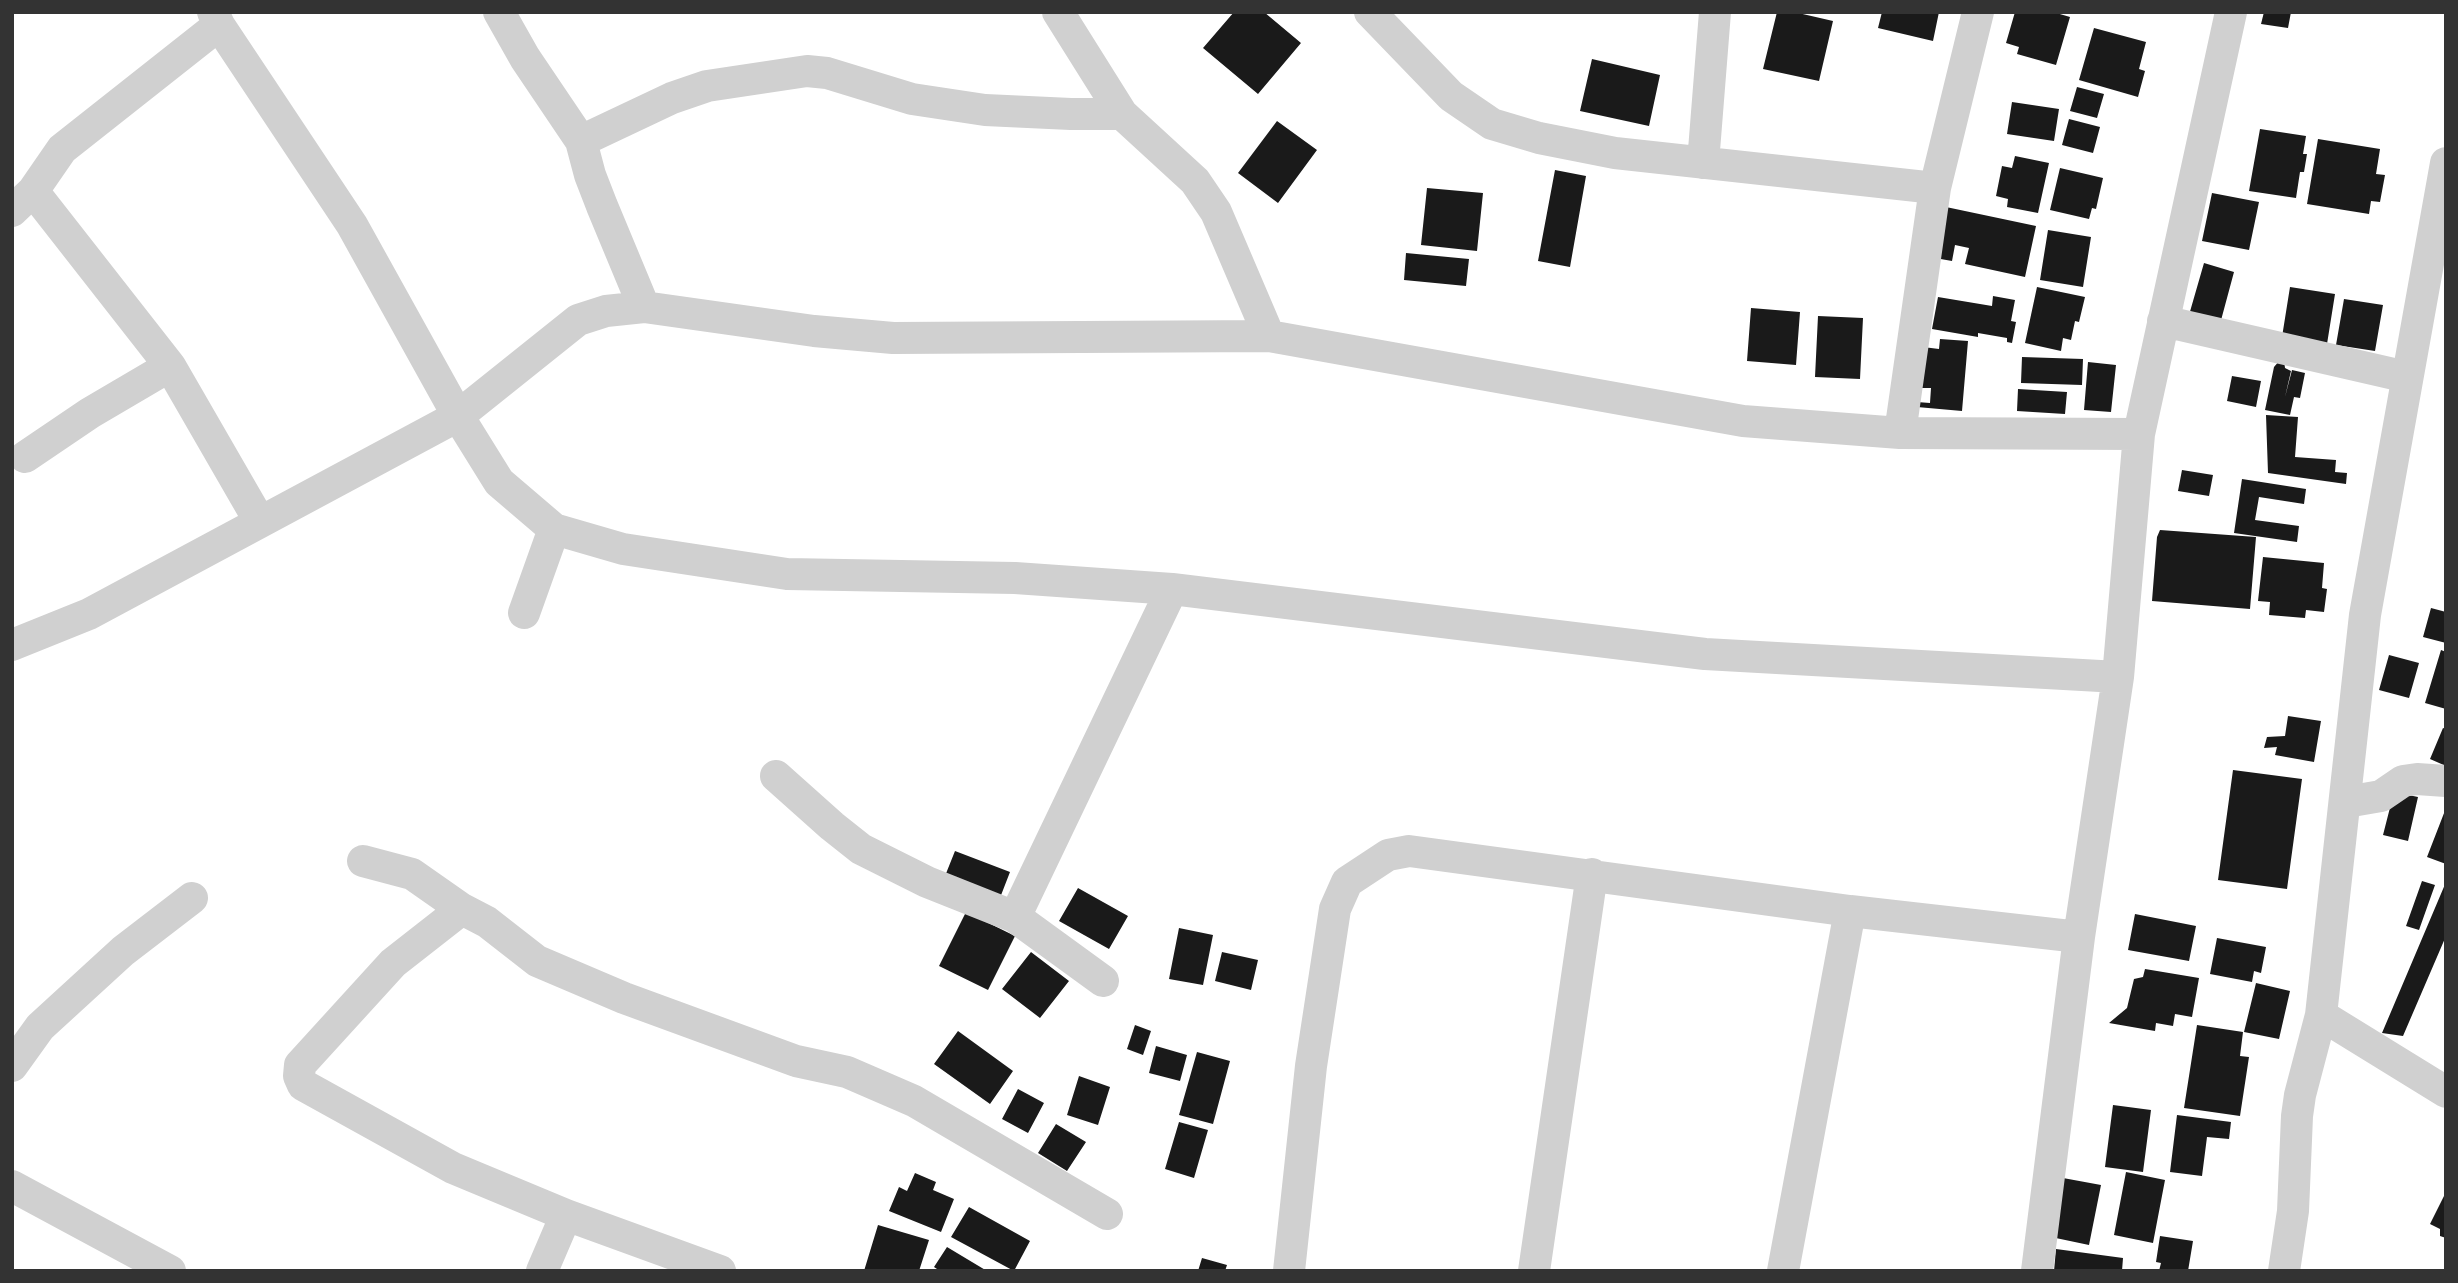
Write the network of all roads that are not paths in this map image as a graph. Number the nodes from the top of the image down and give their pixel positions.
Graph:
1 (499, 12) edge
2 (1058, 12) edge
3 (1370, 12) edge
4 (1716, 12) edge
5 (1978, 12) edge
6 (2231, 12) edge
7 (216, 19) edge
8 (1122, 114) junction
9 (581, 141) junction
10 (1703, 163) junction
11 (2446, 163) edge
12 (1935, 188) junction
13 (23, 201) edge
14 (644, 307) junction
15 (2162, 321) junction
16 (1269, 336) junction
17 (170, 366) junction
18 (2407, 377) junction
19 (458, 416) junction
20 (1900, 433) junction
21 (2139, 434) junction
22 (25, 457) dead end
23 (260, 522) junction
24 (554, 529) junction
25 (1171, 589) junction
26 (524, 613) dead end
27 (12, 645) edge
28 (2118, 677) junction
29 (776, 776) dead end
30 (2446, 781) edge
31 (2346, 802) junction
32 (363, 861) dead end
33 (1592, 874) junction
34 (192, 898) dead end
35 (462, 909) junction
36 (1850, 911) junction
37 (1015, 917) junction
38 (2079, 937) junction
39 (1103, 981) dead end
40 (2321, 1015) junction
41 (12, 1066) edge
42 (2446, 1091) edge
43 (12, 1186) edge
44 (1107, 1214) dead end
45 (566, 1215) junction
46 (170, 1271) edge
47 (542, 1271) edge
48 (720, 1271) edge
49 (1290, 1271) edge
50 (1534, 1271) edge
51 (1783, 1271) edge
52 (2037, 1271) edge
53 (2284, 1271) edge

1 - 9 street
2 - 8 street
3 - 10 street
4 - 10 street
5 - 12 street
6 - 15 street
7 - 13 street
7 - 19 street
8 - 9 street
8 - 16 street
9 - 14 street
10 - 12 street
11 - 18 street
12 - 20 street
13 - 17 street
14 - 16 street
14 - 19 street
15 - 18 street
15 - 21 street
16 - 20 street
17 - 22 street
17 - 23 street
18 - 31 street
19 - 23 street
19 - 24 street
20 - 21 street
21 - 28 street
23 - 27 street
24 - 25 street
24 - 26 street
25 - 28 street
25 - 37 street
28 - 38 street
29 - 37 street
30 - 31 street
31 - 40 street
32 - 35 street
33 - 36 street
33 - 49 street
33 - 50 street
34 - 41 street
35 - 44 street
35 - 45 street
36 - 38 street
36 - 51 street
37 - 39 street
38 - 52 street
40 - 42 street
40 - 53 street
43 - 46 street
45 - 47 street
45 - 48 street

